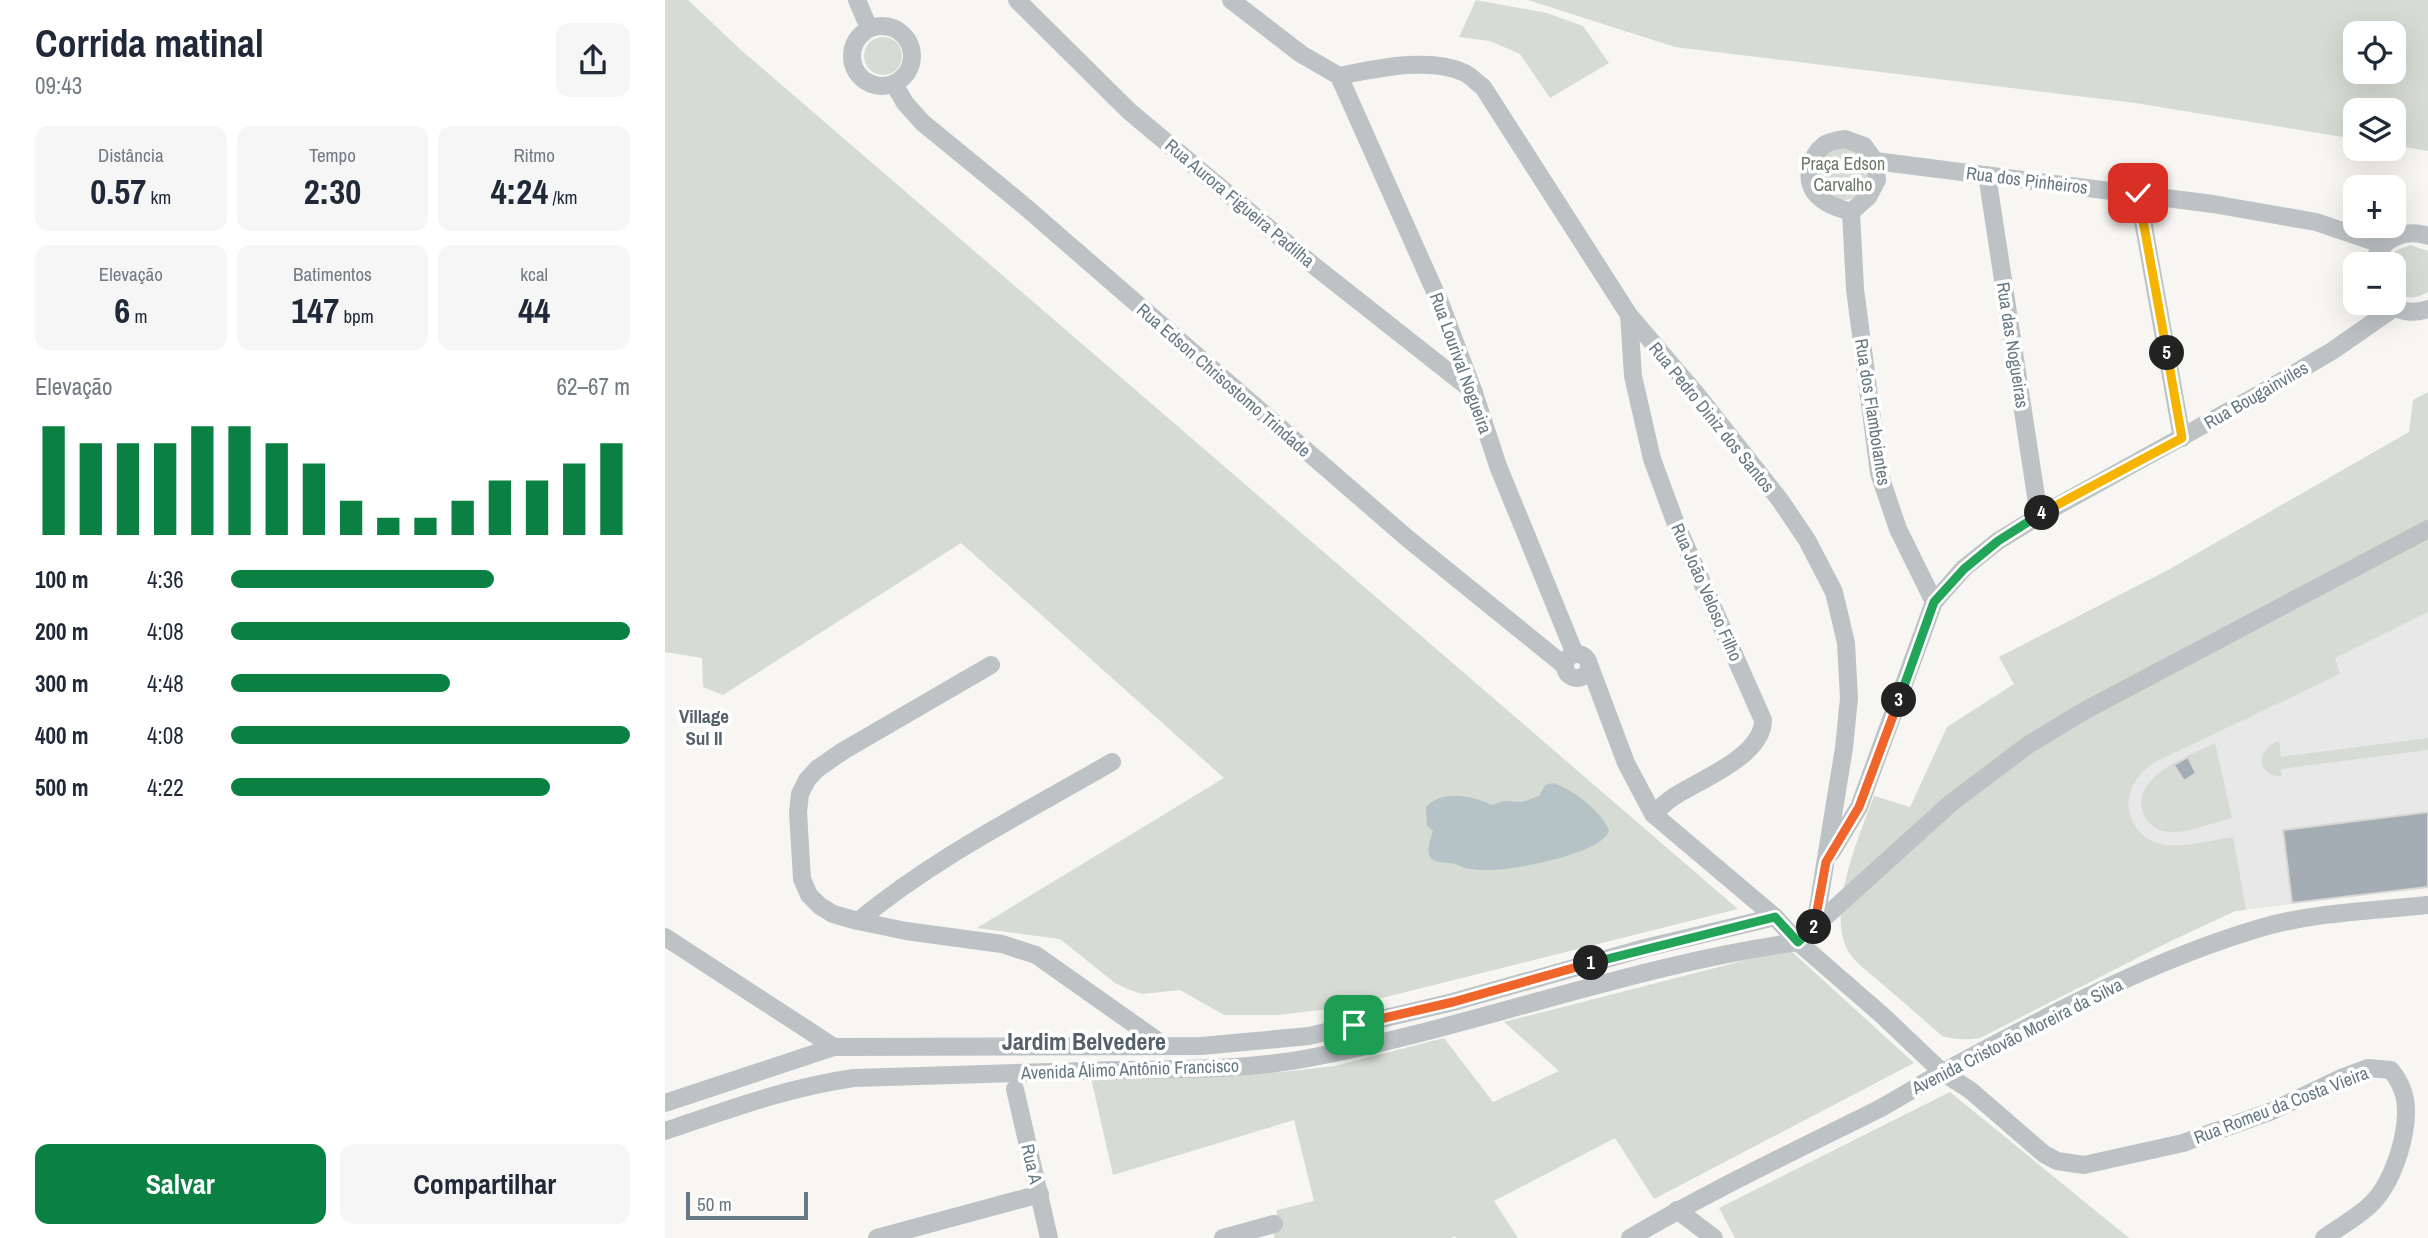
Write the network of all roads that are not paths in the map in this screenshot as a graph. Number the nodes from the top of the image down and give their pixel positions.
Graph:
1 (857, 0) edge
2 (1017, 0) edge
3 (1231, 0) edge
4 (869, 28) junction
5 (1339, 76) junction
6 (894, 84) junction
7 (1875, 161) junction
8 (1987, 175) junction
9 (2138, 193) junction
10 (1851, 212) junction
11 (2428, 236) edge
12 (2384, 245) junction
13 (2380, 252) edge
14 (2428, 309) edge
15 (2406, 311) edge
16 (1629, 315) junction
17 (2377, 315) edge
18 (1474, 393) junction
19 (2182, 438) junction
20 (2039, 516) junction
21 (2428, 529) edge
22 (1934, 602) junction
23 (991, 665) dead end
24 (1571, 666) junction
25 (1611, 718) junction
26 (1112, 762) dead end
27 (1653, 814) junction
28 (1826, 862) junction
29 (2428, 905) edge
30 (1775, 917) junction
31 (858, 921) junction
32 (1815, 926) junction
33 (665, 937) edge
34 (1798, 942) junction
35 (1165, 1046) junction
36 (829, 1048) junction
37 (852, 1048) junction
38 (1942, 1072) junction
39 (855, 1078) junction
40 (832, 1081) junction
41 (1015, 1089) dead end
42 (665, 1102) edge
43 (665, 1131) edge
44 (1039, 1194) junction
45 (1677, 1210) junction
46 (1274, 1224) dead end
47 (877, 1238) edge
48 (1049, 1238) edge
49 (1223, 1238) edge
50 (1630, 1238) edge
51 (1714, 1238) edge
52 (2324, 1238) edge

1 - 4 street
2 - 18 street, Rua Aurora Figueira Padilha
3 - 5 street
4 - 6 street
4 - 6 street
5 - 16 street, Rua Pedro Diniz dos Santos
5 - 18 street, Rua Lourival Nogueira
6 - 24 street, Rua Edson Chrisostomo Trindade
7 - 8 street, Rua dos Pinheiros
7 - 10 street
7 - 10 street
8 - 9 street, Rua dos Pinheiros
8 - 20 street, Rua das Nogueiras
9 - 12 street, Rua dos Pinheiros
9 - 19 street
10 - 22 street, Rua dos Flamboiantes
11 - 12 street
12 - 13 street
14 - 15 street
16 - 27 street, Rua João Veloso Filho
16 - 28 street, Rua Pedro Diniz dos Santos
17 - 19 street, Rua Bougainviles
18 - 24 street, Rua Lourival Nogueira
19 - 20 street, Rua Bougainviles
20 - 22 street, Rua Bougainviles
21 - 32 street
22 - 28 street, Rua Bougainviles
23 - 31 street
24 - 25 street
24 - 25 street
25 - 27 street
26 - 31 street
27 - 30 street, Rua Romeu da Costa Vieira
28 - 32 street, Rua Pedro Diniz dos Santos
29 - 38 street, Avenida Cristovão Moreira da Silva
30 - 34 street, Rua Romeu da Costa Vieira
30 - 35 street, Avenida Álimo Antônio Francisco
31 - 35 street
32 - 34 street
33 - 36 street
34 - 38 street, Rua Romeu da Costa Vieira
34 - 39 street, Avenida Álimo Antônio Francisco
35 - 37 street, Avenida Álimo Antônio Francisco
36 - 37 street, Avenida Álimo Antônio Francisco
36 - 40 street
36 - 42 street, Avenida Álimo Antônio Francisco
37 - 39 street
38 - 45 street, Avenida Cristovão Moreira da Silva
38 - 52 street, Rua Romeu da Costa Vieira
39 - 40 street, Avenida Álimo Antônio Francisco
40 - 43 street, Avenida Álimo Antônio Francisco
41 - 44 street, Rua A
44 - 47 street
44 - 48 street, Rua A
45 - 50 street, Avenida Cristovão Moreira da Silva
45 - 51 street
46 - 49 street

